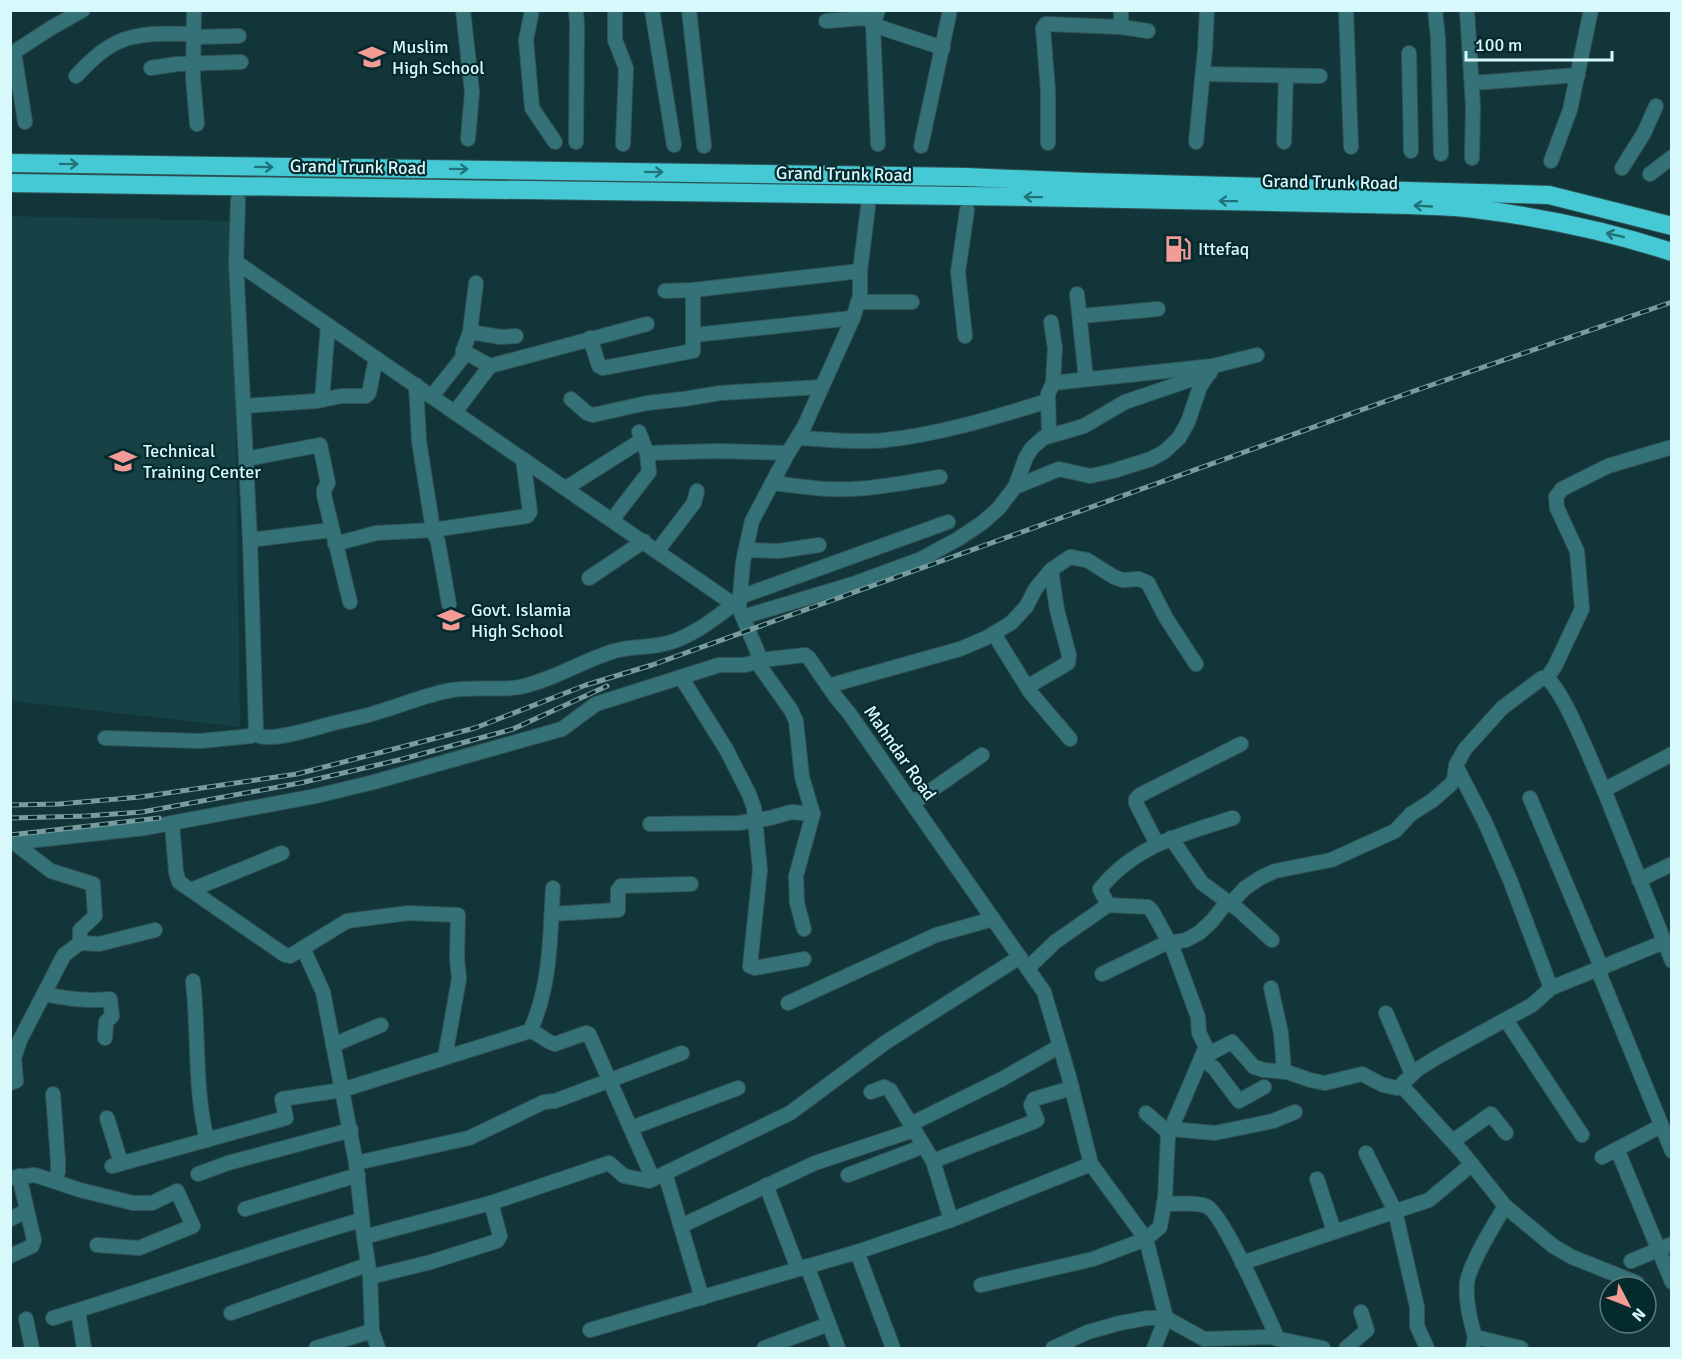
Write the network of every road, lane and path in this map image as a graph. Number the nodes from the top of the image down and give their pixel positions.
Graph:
1 (83, 10) edge
2 (194, 10) edge
3 (463, 10) edge
4 (532, 10) edge
5 (576, 10) edge
6 (615, 10) edge
7 (652, 10) edge
8 (689, 10) edge
9 (878, 10) edge
10 (950, 10) edge
11 (1121, 10) edge
12 (1207, 10) edge
13 (1346, 10) edge
14 (1435, 10) edge
15 (1467, 10) edge
16 (1591, 10) edge
17 (1046, 17) edge
18 (826, 21) dead end
19 (873, 25) junction
20 (1121, 27) junction
21 (1148, 31) dead end
22 (194, 35) junction
23 (239, 36) dead end
24 (943, 48) junction
25 (1409, 53) dead end
26 (241, 62) dead end
27 (194, 63) junction
28 (151, 68) dead end
29 (1203, 74) junction
30 (1578, 75) junction
31 (76, 76) dead end
32 (1286, 76) junction
33 (1320, 76) dead end
34 (1472, 83) junction
35 (1656, 106) dead end
36 (25, 122) dead end
37 (197, 124) dead end
38 (468, 139) dead end
39 (555, 142) dead end
40 (576, 142) dead end
41 (1196, 142) dead end
42 (1284, 142) dead end
43 (1048, 143) dead end
44 (623, 144) dead end
45 (878, 144) dead end
46 (674, 145) dead end
47 (704, 146) dead end
48 (921, 146) dead end
49 (1351, 147) dead end
50 (1412, 151) dead end
51 (1441, 154) dead end
52 (1671, 157) edge
53 (1472, 158) dead end
54 (1551, 161) dead end
55 (10, 163) edge
56 (1622, 168) dead end
57 (1650, 174) dead end
58 (966, 177) junction
59 (10, 183) edge
60 (238, 200) dead end
61 (967, 204) junction
62 (868, 207) dead end
63 (1671, 226) edge
64 (1671, 252) edge
65 (236, 262) junction
66 (860, 271) junction
67 (476, 283) dead end
68 (693, 290) junction
69 (665, 291) dead end
70 (1077, 294) dead end
71 (858, 302) junction
72 (912, 302) dead end
73 (1158, 309) dead end
74 (1080, 316) junction
75 (853, 318) junction
76 (1051, 322) dead end
77 (647, 324) dead end
78 (328, 325) junction
79 (470, 332) junction
80 (694, 335) junction
81 (516, 336) dead end
82 (965, 336) dead end
83 (590, 338) junction
84 (463, 351) junction
85 (1257, 356) dead end
86 (376, 358) junction
87 (490, 366) junction
88 (1211, 370) junction
89 (1086, 379) junction
90 (1053, 383) junction
91 (416, 385) junction
92 (821, 387) junction
93 (432, 396) junction
94 (571, 399) dead end
95 (322, 400) junction
96 (1048, 400) junction
97 (244, 406) junction
98 (455, 412) junction
99 (1049, 435) junction
100 (797, 438) junction
101 (643, 442) junction
102 (1671, 447) edge
103 (788, 453) junction
104 (246, 459) junction
105 (523, 459) junction
106 (940, 477) dead end
107 (772, 483) junction
108 (1016, 487) junction
109 (566, 488) junction
110 (697, 491) dead end
111 (612, 520) junction
112 (948, 522) dead end
113 (331, 530) junction
114 (433, 530) junction
115 (250, 540) junction
116 (644, 541) junction
117 (336, 544) junction
118 (819, 545) dead end
119 (658, 550) junction
120 (746, 550) junction
121 (1052, 570) junction
122 (589, 578) dead end
123 (350, 602) dead end
124 (449, 604) dead end
125 (739, 606) junction
126 (994, 634) junction
127 (759, 661) junction
128 (1196, 664) dead end
129 (681, 677) junction
130 (1547, 678) junction
131 (828, 686) junction
132 (1027, 687) junction
133 (255, 734) junction
134 (105, 738) dead end
135 (1070, 739) dead end
136 (1241, 744) dead end
137 (1671, 754) edge
138 (982, 755) dead end
139 (1456, 766) junction
140 (1604, 790) junction
141 (1530, 798) dead end
142 (913, 803) junction
143 (813, 814) junction
144 (1233, 818) dead end
145 (756, 820) junction
146 (172, 823) junction
147 (650, 824) dead end
148 (1172, 838) junction
149 (12, 842) edge
150 (1157, 844) junction
151 (282, 853) dead end
152 (1671, 864) edge
153 (1639, 880) junction
154 (691, 884) dead end
155 (553, 888) dead end
156 (191, 890) junction
157 (1229, 903) junction
158 (1108, 905) junction
159 (551, 914) junction
160 (993, 919) junction
161 (804, 929) dead end
162 (155, 930) dead end
163 (1272, 940) dead end
164 (1664, 942) junction
165 (80, 943) junction
166 (1170, 943) junction
167 (303, 948) junction
168 (804, 960) dead end
169 (1671, 961) edge
170 (1024, 962) junction
171 (1600, 969) junction
172 (1102, 974) dead end
173 (194, 981) dead end
174 (1271, 988) dead end
175 (1551, 988) junction
176 (44, 994) junction
177 (788, 1002) dead end
178 (1386, 1013) dead end
179 (1506, 1020) junction
180 (381, 1025) dead end
181 (530, 1030) junction
182 (105, 1038) dead end
183 (333, 1045) junction
184 (1060, 1046) junction
185 (682, 1053) dead end
186 (445, 1057) junction
187 (1201, 1058) junction
188 (1284, 1072) junction
189 (1412, 1074) junction
190 (610, 1081) junction
191 (10, 1083) edge
192 (1402, 1086) junction
193 (1264, 1087) dead end
194 (738, 1088) dead end
195 (1072, 1088) junction
196 (342, 1090) junction
197 (871, 1092) dead end
198 (53, 1094) dead end
199 (1295, 1112) dead end
200 (1146, 1113) dead end
201 (107, 1118) dead end
202 (1661, 1126) junction
203 (912, 1127) junction
204 (631, 1128) junction
205 (351, 1130) junction
206 (1170, 1131) junction
207 (1506, 1133) dead end
208 (1582, 1135) dead end
209 (207, 1140) junction
210 (1453, 1141) junction
211 (924, 1146) junction
212 (1617, 1149) junction
213 (1671, 1151) edge
214 (1366, 1153) dead end
215 (1602, 1157) dead end
216 (933, 1161) junction
217 (1091, 1164) junction
218 (1472, 1164) junction
219 (357, 1169) junction
220 (198, 1174) dead end
221 (848, 1175) dead end
222 (659, 1176) junction
223 (15, 1177) edge
224 (1317, 1179) dead end
225 (54, 1181) junction
226 (766, 1185) junction
227 (491, 1203) junction
228 (1164, 1204) junction
229 (1504, 1206) junction
230 (245, 1209) dead end
231 (26, 1211) junction
232 (1395, 1211) junction
233 (10, 1219) edge
234 (361, 1220) junction
235 (951, 1220) junction
236 (681, 1226) junction
237 (1334, 1231) junction
238 (364, 1237) junction
239 (1146, 1239) junction
240 (1671, 1244) edge
241 (97, 1245) dead end
242 (1658, 1249) junction
243 (857, 1252) junction
244 (10, 1256) edge
245 (1631, 1261) dead end
246 (1242, 1263) junction
247 (802, 1268) junction
248 (368, 1271) junction
249 (1617, 1275) edge
250 (1671, 1282) edge
251 (981, 1285) dead end
252 (702, 1298) junction
253 (78, 1311) junction
254 (1361, 1312) dead end
255 (231, 1313) dead end
256 (53, 1318) dead end
257 (1166, 1318) junction
258 (26, 1319) dead end
259 (829, 1324) junction
260 (372, 1330) junction
261 (590, 1330) dead end
262 (1278, 1339) junction
263 (1258, 1343) edge
264 (1474, 1343) edge
265 (32, 1348) edge
266 (84, 1348) edge
267 (316, 1348) edge
268 (378, 1348) edge
269 (764, 1348) edge
270 (838, 1348) edge
271 (893, 1348) edge
272 (1053, 1348) edge
273 (1154, 1348) edge
274 (1323, 1348) edge
275 (1346, 1348) edge
276 (1427, 1348) edge
277 (1521, 1348) edge

1 - 36 street
2 - 22 street
3 - 38 street
4 - 39 street
5 - 40 street
6 - 44 street
7 - 46 street
8 - 47 street
9 - 19 street
10 - 24 street
11 - 20 street
12 - 29 street
13 - 49 street
14 - 51 street
15 - 34 street
16 - 30 street
17 - 20 street
17 - 43 street
18 - 19 street
19 - 24 street
19 - 45 street
20 - 21 street
22 - 23 street
22 - 27 street
22 - 31 street
24 - 48 street
25 - 50 street
26 - 27 street
27 - 28 street
27 - 37 street
29 - 32 street
29 - 41 street
30 - 34 street
30 - 54 street
32 - 33 street
32 - 42 street
34 - 53 street
35 - 56 street
52 - 57 street
55 -> 58 highway, Grand Trunk Road
58 - 61 highway
58 - 63 highway, Grand Trunk Road
59 - 61 highway, Grand Trunk Road
60 - 65 street
64 -> 61 highway, Grand Trunk Road
61 - 82 street
62 - 66 street
65 - 78 street
65 - 97 street
66 - 68 street
66 - 71 street
67 - 79 street
68 - 69 street
68 - 80 street
70 - 74 street
71 - 72 street
71 - 75 street
73 - 74 street
74 - 89 street
75 - 80 street
75 - 92 street
76 - 90 street
77 - 83 street
78 - 86 street
78 - 95 street
79 - 81 street
79 - 84 street
80 - 83 street
83 - 87 street
84 - 87 street
84 - 93 street
85 - 88 street
86 - 91 street
86 - 95 street
87 - 98 street
88 - 89 street
88 - 99 street
88 - 108 street
89 - 90 street
90 - 96 street
91 - 93 street
91 - 114 street
92 - 94 street
92 - 100 street
93 - 98 street
95 - 97 street
96 - 99 street
96 - 100 street
97 - 104 street
98 - 105 street
99 - 108 street
100 - 103 street
101 - 103 street
101 - 109 street
101 - 111 street
102 - 130 street
103 - 107 street
104 - 113 street
104 - 115 street
105 - 109 street
105 - 114 street
106 - 107 street
107 - 120 street
108 - 125 street
109 - 111 street
110 - 119 street
111 - 116 street
112 - 125 street
113 - 115 street
113 - 117 street
114 - 117 street
114 - 124 street
115 - 133 street
116 - 119 street
116 - 122 street
117 - 123 street
118 - 120 street
119 - 125 street
120 - 125 street
121 - 126 street
121 - 128 street
121 - 132 street
125 - 127 street
125 - 133 street
126 - 131 street
126 - 132 street
127 - 129 street
127 - 131 street, Mahndar Road
127 - 143 street
129 - 145 street
129 - 146 street
130 - 139 street
130 - 140 street
131 - 142 street, Mahndar Road
132 - 135 street
133 - 134 street
136 - 150 street
137 - 140 street
138 - 142 street
139 - 157 street
139 - 175 street
140 - 153 street
141 - 171 street
142 - 160 street, Mahndar Road
143 - 145 street
143 - 161 street
144 - 148 street
145 - 147 street
145 - 168 street
146 - 149 street
146 - 156 street
148 - 150 street
148 - 157 street
149 - 165 street
150 - 158 street
151 - 156 street
152 - 153 street
153 - 164 street
154 - 159 street
155 - 159 street
156 - 167 street
157 - 163 street
157 - 166 street
158 - 166 street
158 - 170 street
159 - 181 street
160 - 170 street, Mahndar Road
160 - 177 street
162 - 165 street
164 - 169 street
164 - 171 street
165 - 176 street
166 - 172 street
166 - 187 street
167 - 183 street
167 - 186 street
170 - 184 street, Mahndar Road
170 - 222 street
171 - 175 street
171 - 202 street
173 - 209 street
174 - 188 street
175 - 179 street
176 - 182 street
176 - 191 street
178 - 189 street
179 - 189 street
179 - 208 street
180 - 183 street
181 - 186 street
181 - 190 street
183 - 196 street
184 - 195 street, Mahndar Road
184 - 203 street
185 - 190 street
186 - 196 street
187 - 188 street
187 - 193 street
187 - 206 street
188 - 192 street
189 - 192 street
190 - 204 street
190 - 219 street
192 - 210 street
194 - 204 street
195 - 216 street
195 - 217 street, Mahndar Road
196 - 205 street
196 - 209 street
197 - 203 street
198 - 225 street
199 - 206 street
200 - 206 street
201 - 209 street
202 - 212 street
202 - 213 street
203 - 211 street
203 - 226 street
204 - 222 street
205 - 219 street
205 - 220 street
206 - 228 street
207 - 210 street
210 - 218 street
211 - 216 street
211 - 221 street
212 - 215 street
212 - 242 street
214 - 232 street
216 - 235 street
217 - 235 street
217 - 239 street, Mahndar Road
218 - 229 street
218 - 232 street
219 - 230 street
219 - 234 street
222 - 227 street
222 - 236 street
223 - 225 street
223 - 231 street
224 - 237 street
225 - 241 street
226 - 236 street
226 - 247 street
227 - 238 street
227 - 248 street
228 - 239 street
228 - 246 street
229 - 249 street
229 - 264 street
231 - 233 street
231 - 244 street
232 - 237 street
232 - 276 street
234 - 238 street
234 - 253 street
235 - 243 street
236 - 252 street
237 - 246 street
238 - 248 street
239 - 251 street
239 - 257 street, Mahndar Road
240 - 242 street
242 - 245 street
242 - 250 street
243 - 247 street
243 - 271 street
246 - 262 street
247 - 252 street
247 - 259 street
248 - 255 street
248 - 260 street
252 - 261 street
253 - 256 street
253 - 266 street
254 - 275 street
257 - 263 street
257 - 272 street
257 - 273 street
258 - 265 street
259 - 269 street
259 - 270 street
260 - 267 street
260 - 268 street
262 - 263 street
262 - 274 street
264 - 277 street

